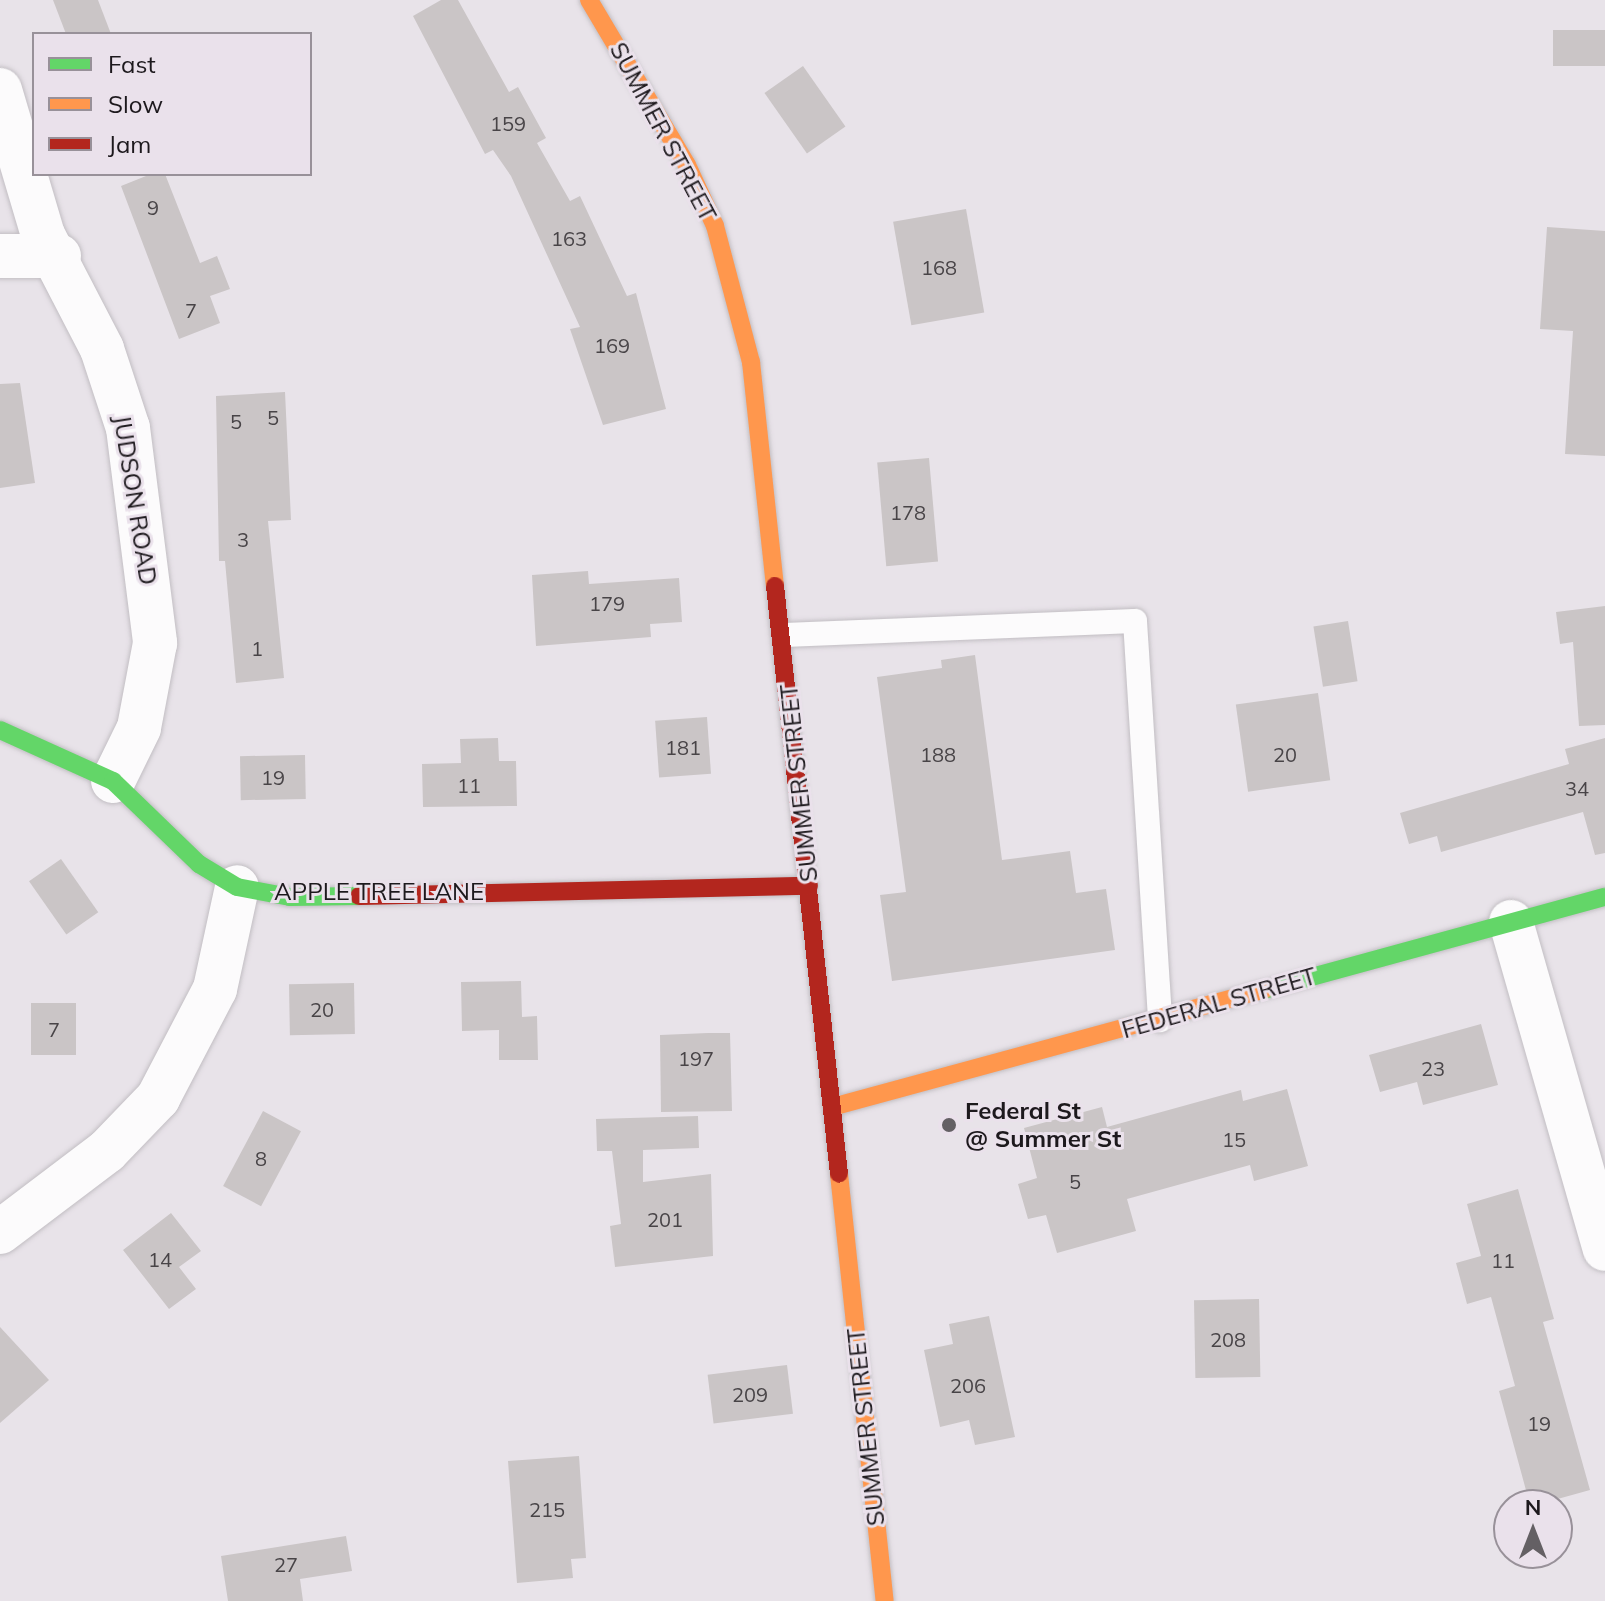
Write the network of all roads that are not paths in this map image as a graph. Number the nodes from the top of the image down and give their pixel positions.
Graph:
1 (589, 0) edge
2 (0, 90) edge
3 (0, 256) edge
4 (59, 256) junction
5 (784, 635) junction
6 (0, 730) edge
7 (113, 781) junction
8 (809, 886) junction
9 (237, 887) junction
10 (1605, 897) edge
11 (1511, 922) junction
12 (1160, 1020) junction
13 (832, 1107) junction
14 (0, 1232) edge
15 (1605, 1249) edge
16 (885, 1601) edge

1 - 5 street, SUMMER STREET
2 - 4 street, JUDSON ROAD
3 - 4 street
4 - 7 street, JUDSON ROAD
5 - 8 street, SUMMER STREET
5 - 12 lane
6 - 7 street, APPLE TREE LANE
7 - 9 street, APPLE TREE LANE
8 - 9 street, APPLE TREE LANE
8 - 13 street, SUMMER STREET
9 - 14 street
10 - 11 street, FEDERAL STREET
11 - 12 street, FEDERAL STREET
11 - 15 street
12 - 13 street, FEDERAL STREET
13 - 16 street, SUMMER STREET

